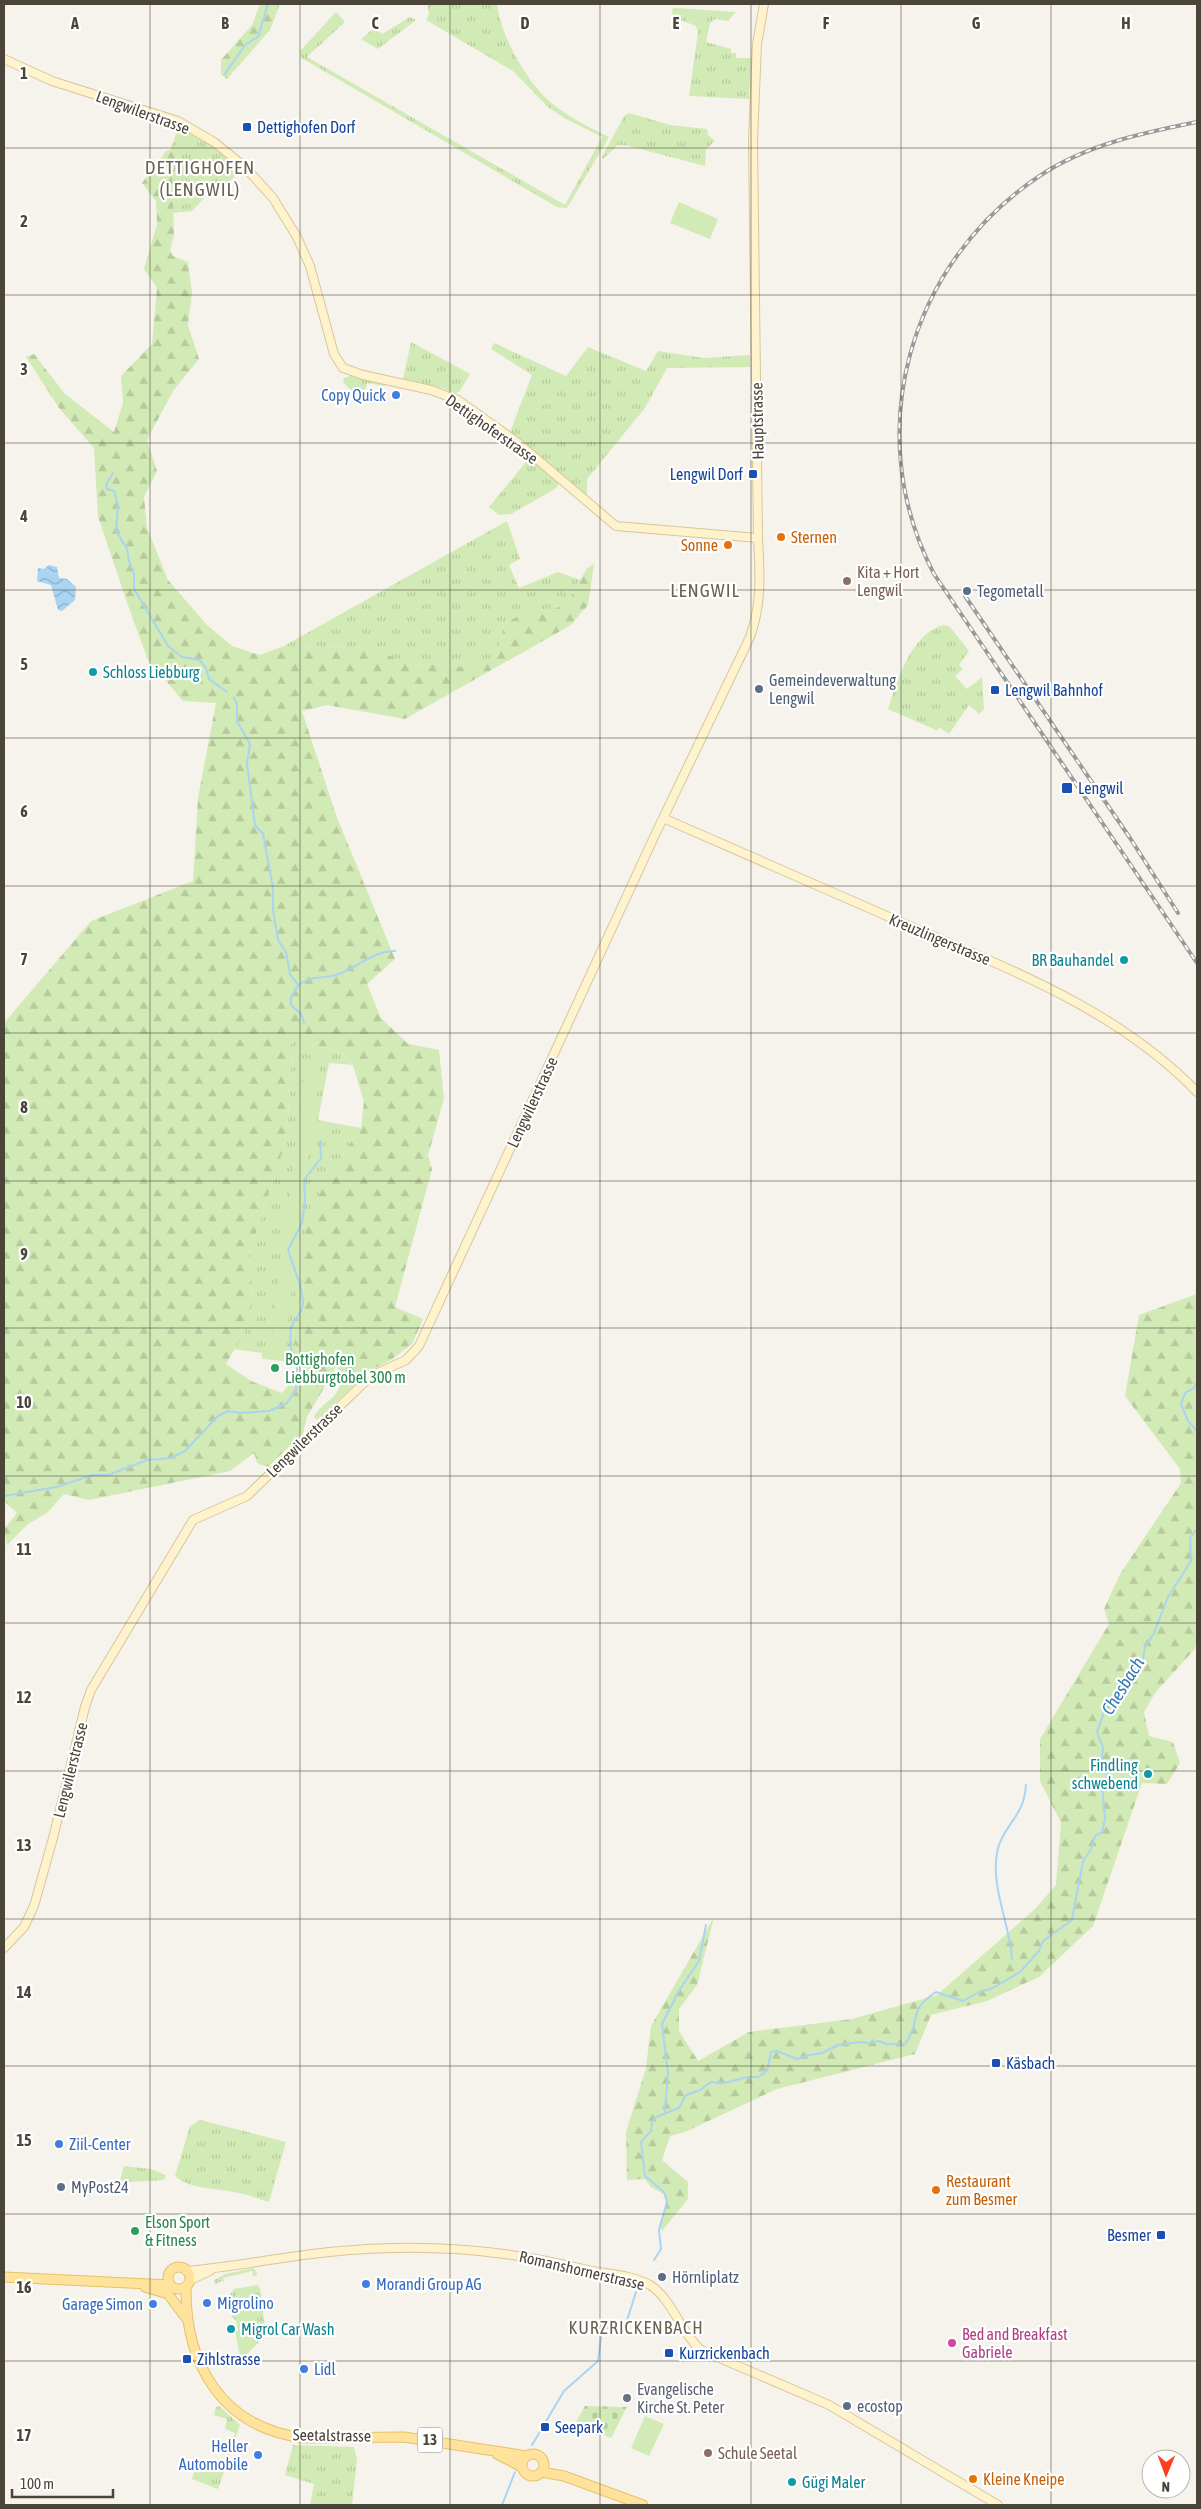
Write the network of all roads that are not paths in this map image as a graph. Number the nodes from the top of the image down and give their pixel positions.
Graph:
1 (764, 4) edge
2 (4, 59) edge
3 (299, 240) joint
4 (758, 538) junction
5 (663, 818) junction
6 (1197, 1092) edge
7 (4, 1948) edge
8 (217, 2269) junction
9 (186, 2271) junction
10 (169, 2275) junction
11 (4, 2278) edge
12 (131, 2283) junction
13 (188, 2284) junction
14 (173, 2287) junction
15 (186, 2309) junction
16 (187, 2319) junction
17 (490, 2450) junction
18 (527, 2456) junction
19 (543, 2462) junction
20 (522, 2467) junction
21 (541, 2472) junction
22 (564, 2476) junction
23 (642, 2505) edge
24 (998, 2505) edge

1 - 4 street, Hauptstrasse
2 - 3 street, Lengwilerstrasse
3 - 4 street, Dettighoferstrasse
4 - 5 street, Hauptstrasse
5 - 6 street, Kreuzlingerstrasse
5 - 7 street, Lengwilerstrasse
8 - 9 street, Romanshornerstrasse
8 - 13 street, Romanshornerstrasse
8 - 24 street, Romanshornerstrasse
9 - 10 main road, 13
9 - 13 main road, 13
10 - 12 main road, 13
10 - 14 main road, 13
11 - 12 main road, 13
12 - 14 main road, 13
12 - 16 main road, 13
13 - 14 main road, 13
13 - 15 main road, Seetalstrasse / 13
14 - 15 main road, Seetalstrasse / 13
15 - 16 main road, Seetalstrasse / 13
16 - 17 main road, Seetalstrasse / 13
17 - 18 main road, Seetalstrasse / 13
17 - 20 main road, Seetalstrasse / 13
18 - 19 main road
18 - 20 main road
19 - 21 main road
19 - 22 main road
20 - 21 main road
21 - 22 main road
22 - 23 main road

